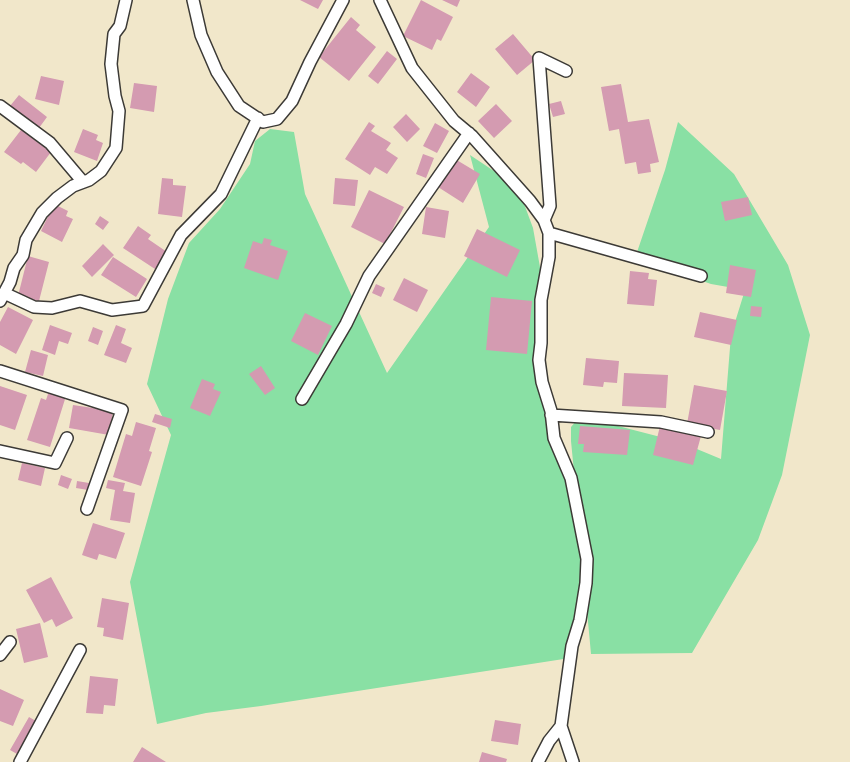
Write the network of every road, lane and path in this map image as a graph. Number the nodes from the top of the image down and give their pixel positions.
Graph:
1 (126, 0) edge
2 (193, 0) edge
3 (344, 0) edge
4 (380, 0) edge
5 (566, 71) dead end
6 (0, 106) edge
7 (258, 118) junction
8 (469, 133) junction
9 (83, 182) junction
10 (544, 220) junction
11 (549, 232) junction
12 (701, 276) dead end
13 (2, 297) edge
14 (0, 371) edge
15 (302, 399) dead end
16 (551, 415) junction
17 (708, 432) dead end
18 (67, 438) dead end
19 (0, 451) edge
20 (86, 509) dead end
21 (10, 642) dead end
22 (80, 650) dead end
23 (0, 655) edge
24 (561, 726) junction
25 (20, 762) edge
26 (538, 762) edge
27 (573, 762) edge

1 - 9 street
2 - 7 street
3 - 7 street
4 - 8 street
5 - 10 street
6 - 9 street
7 - 13 street
8 - 10 street
8 - 15 street
9 - 13 street
10 - 11 street
11 - 12 street
11 - 16 street
14 - 20 street
16 - 17 street
16 - 24 street
18 - 19 street
21 - 23 street
22 - 25 street
24 - 26 street
24 - 27 street

